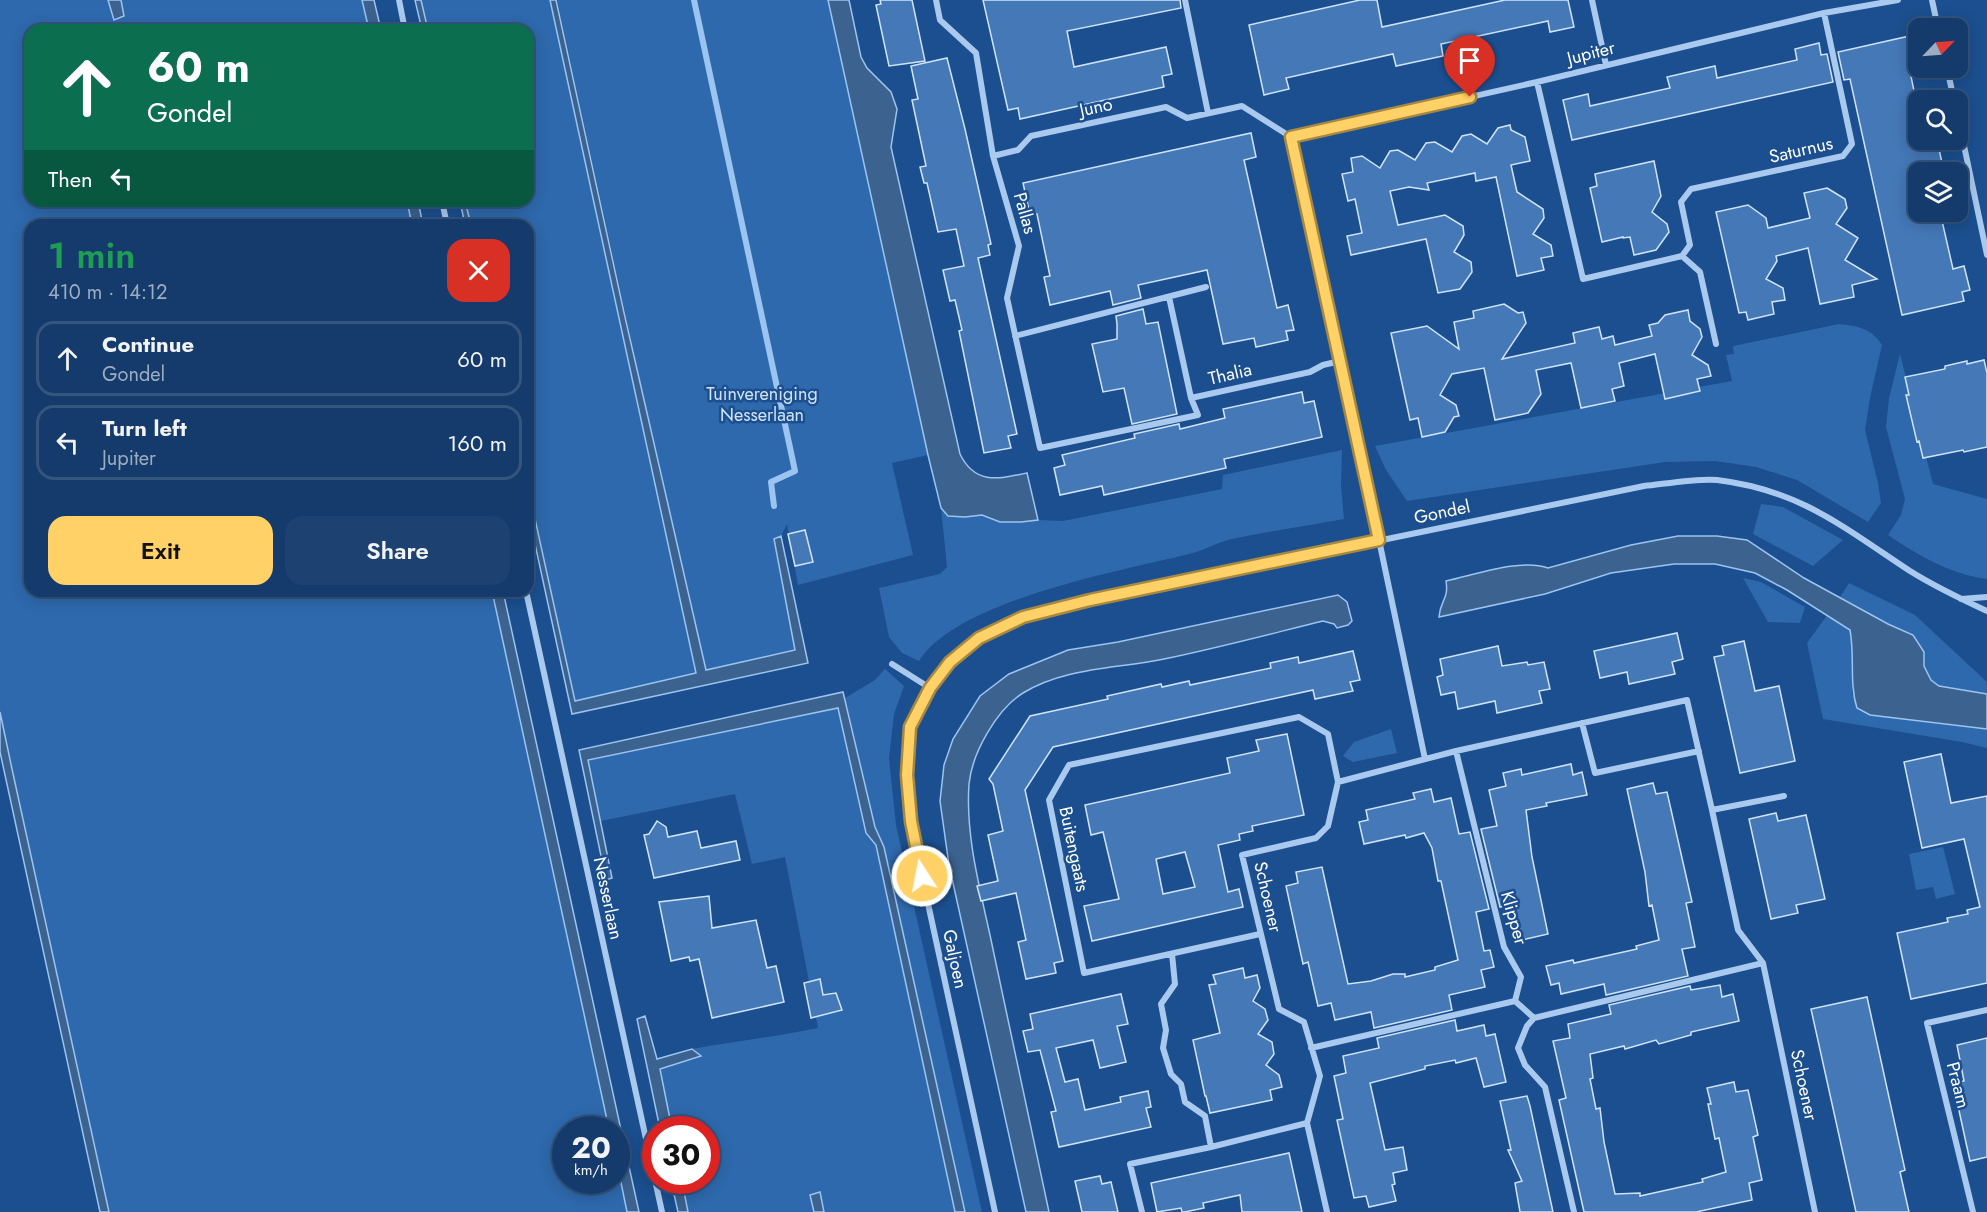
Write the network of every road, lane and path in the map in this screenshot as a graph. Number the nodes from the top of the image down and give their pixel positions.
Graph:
1 (399, 0) edge
2 (936, 0) edge
3 (1185, 0) edge
4 (1592, 0) edge
5 (1898, 0) edge
6 (1932, 0) edge
7 (1824, 13) junction
8 (1936, 18) edge
9 (404, 24) edge
10 (1606, 65) junction
11 (1537, 82) junction
12 (1208, 113) junction
13 (1291, 137) junction
14 (1965, 150) edge
15 (993, 156) junction
16 (1987, 255) edge
17 (1682, 256) junction
18 (1206, 287) dead end
19 (1169, 297) junction
20 (1015, 336) junction
21 (1716, 344) dead end
22 (1340, 361) junction
23 (1191, 398) junction
24 (1379, 540) junction
25 (527, 597) edge
26 (1987, 597) edge
27 (1960, 599) junction
28 (1987, 611) edge
29 (892, 664) dead end
30 (930, 688) junction
31 (1582, 723) junction
32 (1456, 751) junction
33 (1699, 751) junction
34 (1425, 759) junction
35 (1338, 782) junction
36 (1784, 796) dead end
37 (1712, 810) junction
38 (1260, 934) junction
39 (1172, 954) junction
40 (1763, 963) junction
41 (1515, 1001) junction
42 (1987, 1010) edge
43 (1534, 1018) junction
44 (1311, 1048) junction
45 (1307, 1123) junction
46 (1211, 1147) junction
47 (662, 1212) edge
48 (995, 1212) edge
49 (1142, 1212) edge
50 (1327, 1212) edge
51 (1574, 1212) edge
52 (1815, 1212) edge
53 (1973, 1212) edge

1 - 9 street
2 - 15 street, Pallas
3 - 12 street
4 - 10 street
5 - 7 street, Jupiter
6 - 8 street
7 - 10 street, Jupiter
7 - 17 street, Saturnus
10 - 11 street, Jupiter
11 - 13 street, Jupiter
11 - 17 street
12 - 13 street
12 - 15 street, Juno
13 - 22 street
14 - 16 street
15 - 20 street, Pallas
17 - 21 street
18 - 19 street
19 - 20 street
19 - 23 street, Thalia
20 - 23 street, Pallas
22 - 23 street, Thalia
22 - 24 street
24 - 27 street, Gondel
24 - 30 street, Gondel
24 - 34 street
25 - 47 street, Nesserlaan
26 - 27 street
27 - 28 street, Gondel
29 - 30 street
30 - 48 street, Galjoen
31 - 32 street, Schoener
31 - 33 street
31 - 33 street, Schoener
32 - 34 street, Schoener
32 - 41 street, Klipper
33 - 37 street, Schoener
34 - 35 street, Schoener
35 - 38 street, Schoener
35 - 39 street, Buitengaats
36 - 37 street
37 - 40 street, Schoener
38 - 39 street, Buitengaats
38 - 44 street, Schoener
39 - 46 street
40 - 43 street
40 - 52 street, Schoener
41 - 43 street
41 - 44 street
42 - 53 street, Praam
43 - 51 street
44 - 45 street, Schoener
45 - 46 street
45 - 50 street, Schoener
46 - 49 street

